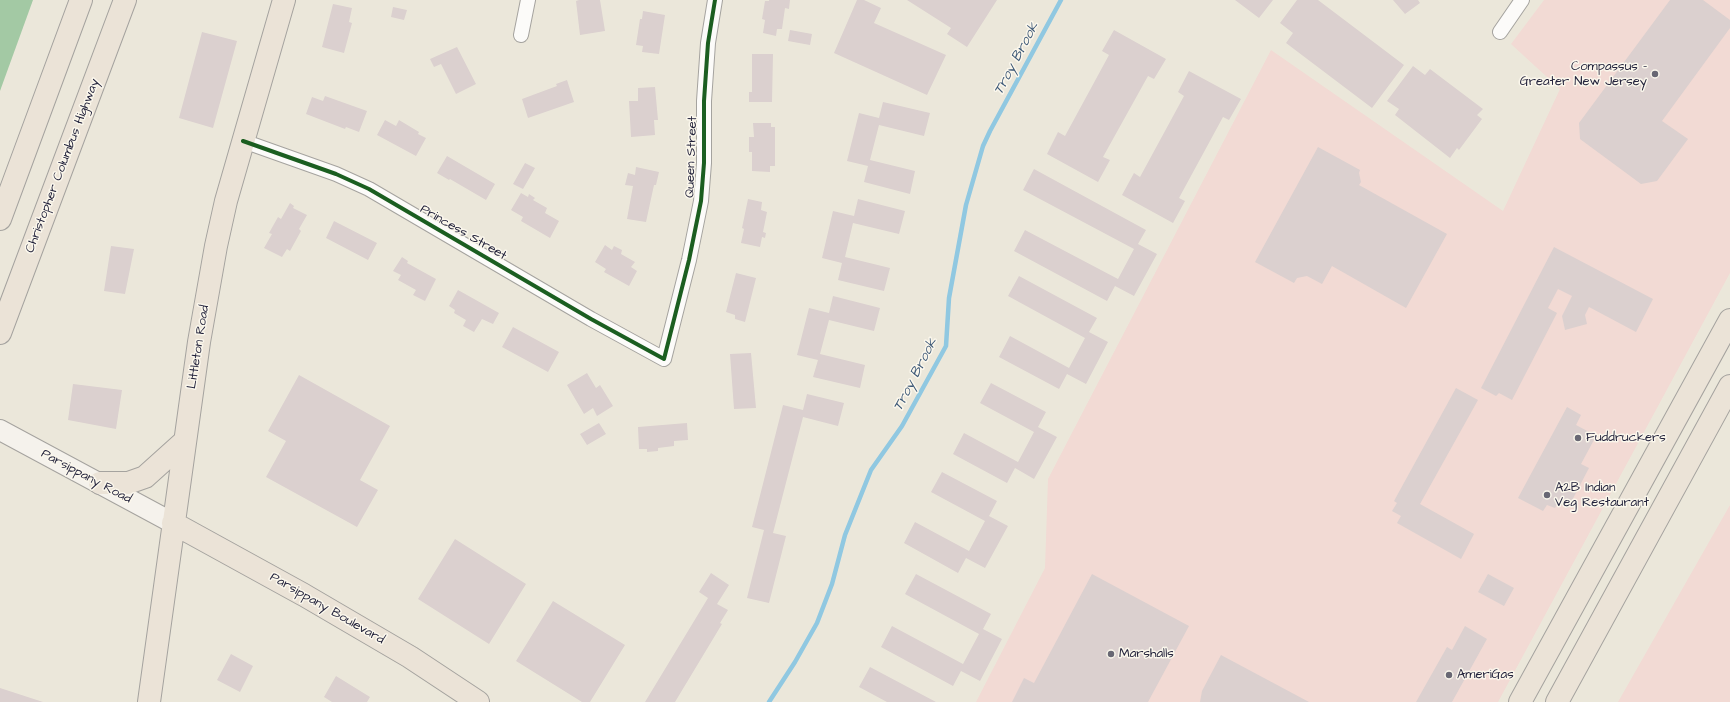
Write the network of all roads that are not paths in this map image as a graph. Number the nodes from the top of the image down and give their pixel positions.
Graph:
1 (80, 0) edge
2 (125, 0) edge
3 (284, 0) edge
4 (528, 0) edge
5 (715, 0) edge
6 (1522, 0) edge
7 (1500, 32) dead end
8 (521, 35) dead end
9 (243, 141) junction
10 (0, 219) edge
11 (1730, 320) edge
12 (0, 333) edge
13 (664, 359) joint
14 (1730, 386) edge
15 (0, 430) edge
16 (185, 441) junction
17 (100, 484) junction
18 (173, 523) junction
19 (149, 702) edge
20 (478, 702) edge
21 (1520, 702) edge
22 (1557, 702) edge

1 - 10 main road
2 - 12 main road, Christopher Columbus Highway
3 - 9 main road, Littleton Road
4 - 8 street
5 - 13 street, Queen Street
6 - 7 street
9 - 13 street, Princess Street
9 - 16 main road, Littleton Road
11 - 21 main road
14 - 22 main road
15 - 17 main road, Parsippany Road
16 - 17 main road
16 - 18 main road, Littleton Road
17 - 18 main road, Parsippany Road
18 - 19 main road, Littleton Road
18 - 20 main road, Parsippany Boulevard

